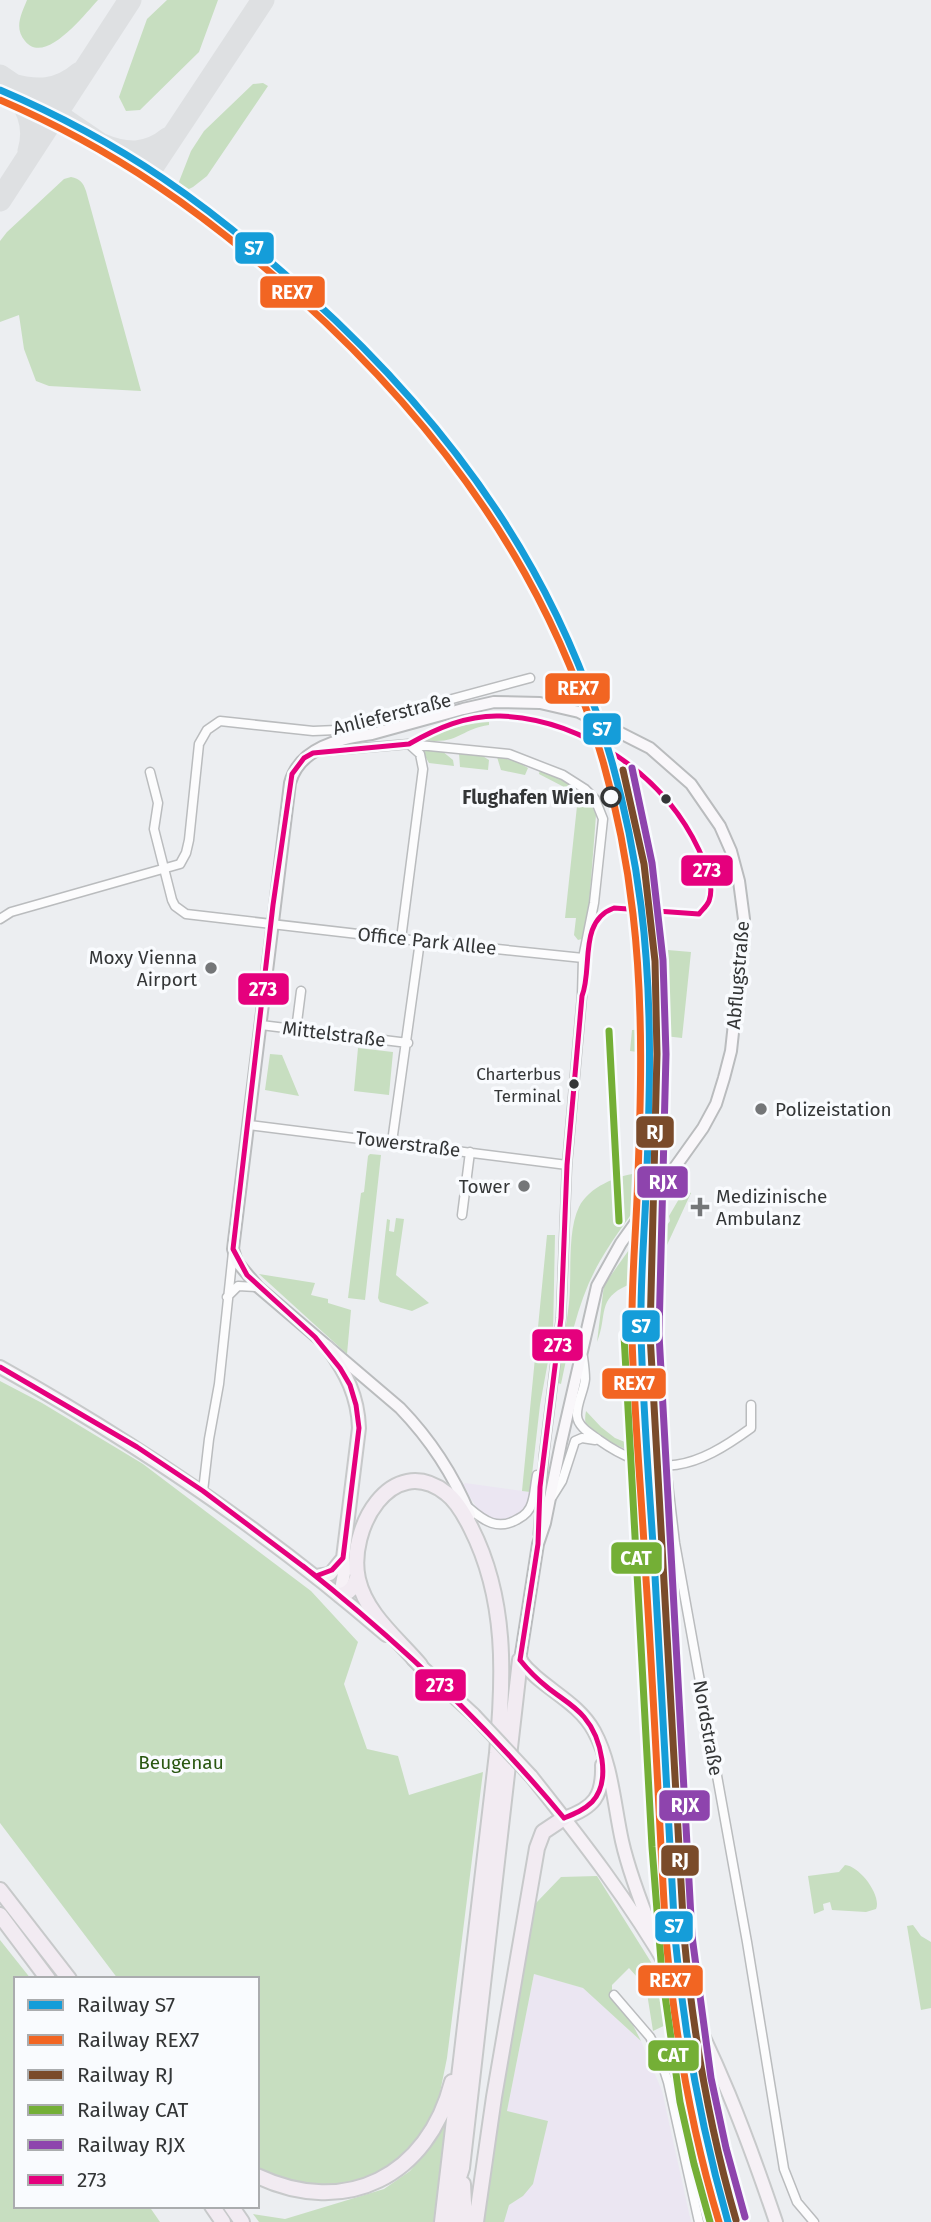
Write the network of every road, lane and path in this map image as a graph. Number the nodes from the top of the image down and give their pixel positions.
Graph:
1 (530, 678) dead end
2 (409, 744) junction
3 (313, 752) junction
4 (150, 772) dead end
5 (165, 870) junction
6 (0, 919) edge
7 (271, 923) junction
8 (401, 939) junction
9 (420, 941) junction
10 (583, 957) junction
11 (301, 991) dead end
12 (261, 1025) junction
13 (296, 1030) junction
14 (408, 1043) junction
15 (248, 1125) junction
16 (392, 1142) junction
17 (470, 1152) junction
18 (567, 1165) junction
19 (463, 1215) dead end
20 (233, 1249) junction
21 (258, 1287) junction
22 (227, 1297) junction
23 (328, 1348) junction
24 (583, 1352) junction
25 (0, 1367) edge
26 (751, 1405) dead end
27 (603, 1443) junction
28 (544, 1455) junction
29 (666, 1467) junction
30 (203, 1491) junction
31 (550, 1499) junction
32 (466, 1506) junction
33 (538, 1544) junction
34 (481, 1548) junction
35 (343, 1558) junction
36 (316, 1576) junction
37 (358, 1578) junction
38 (340, 1595) junction
39 (520, 1660) junction
40 (420, 1665) junction
41 (601, 1747) junction
42 (564, 1818) junction
43 (0, 1890) edge
44 (0, 1915) edge
45 (670, 1972) junction
46 (46, 1977) edge
47 (67, 1977) edge
48 (614, 1995) dead end
49 (460, 2054) junction
50 (462, 2168) junction
51 (259, 2177) edge
52 (442, 2222) edge
53 (452, 2222) edge
54 (465, 2222) edge
55 (476, 2222) edge
56 (699, 2222) edge
57 (776, 2222) edge
58 (814, 2222) edge

1 - 5 street, Anlieferstraße
2 - 3 street
2 - 8 street
2 - 10 street
3 - 7 street
3 - 24 street, Abflugstraße
4 - 5 street, Office Park Allee
5 - 6 street
5 - 7 street, Office Park Allee
7 - 8 street, Office Park Allee
7 - 12 street
8 - 9 street, Office Park Allee
9 - 10 street, Office Park Allee
9 - 14 street
10 - 18 street
11 - 13 street
12 - 13 street, Mittelstraße
12 - 15 street
13 - 14 street, Mittelstraße
14 - 16 street
15 - 16 street, Towerstraße
15 - 20 street
16 - 17 street, Towerstraße
17 - 18 street, Towerstraße
17 - 19 street
18 - 28 street
20 - 21 street
20 - 22 street
21 - 22 street
21 - 23 street
22 - 30 street
23 - 32 street
23 - 35 main road
24 - 27 street
24 - 31 street, Abflugstraße
25 - 30 main road
26 - 29 street
27 - 29 street
27 - 31 street
28 - 32 street
28 - 33 street
29 - 58 street, Nordstraße
30 - 36 main road
31 - 33 street, Abflugstraße
32 - 34 street
33 - 39 street, Abflugstraße
34 - 37 highway
34 - 49 highway
35 - 36 main road
35 - 38 main road
36 - 38 main road
37 - 38 highway
37 - 40 highway
38 - 40 main road
39 - 41 main road
39 - 50 highway
40 - 42 main road, bridge
41 - 42 main road
41 - 45 main road
42 - 45 main road
42 - 55 highway
43 - 47 highway
44 - 46 highway
45 - 57 main road
48 - 56 street
49 - 51 highway
49 - 52 highway
50 - 53 highway
50 - 54 highway

